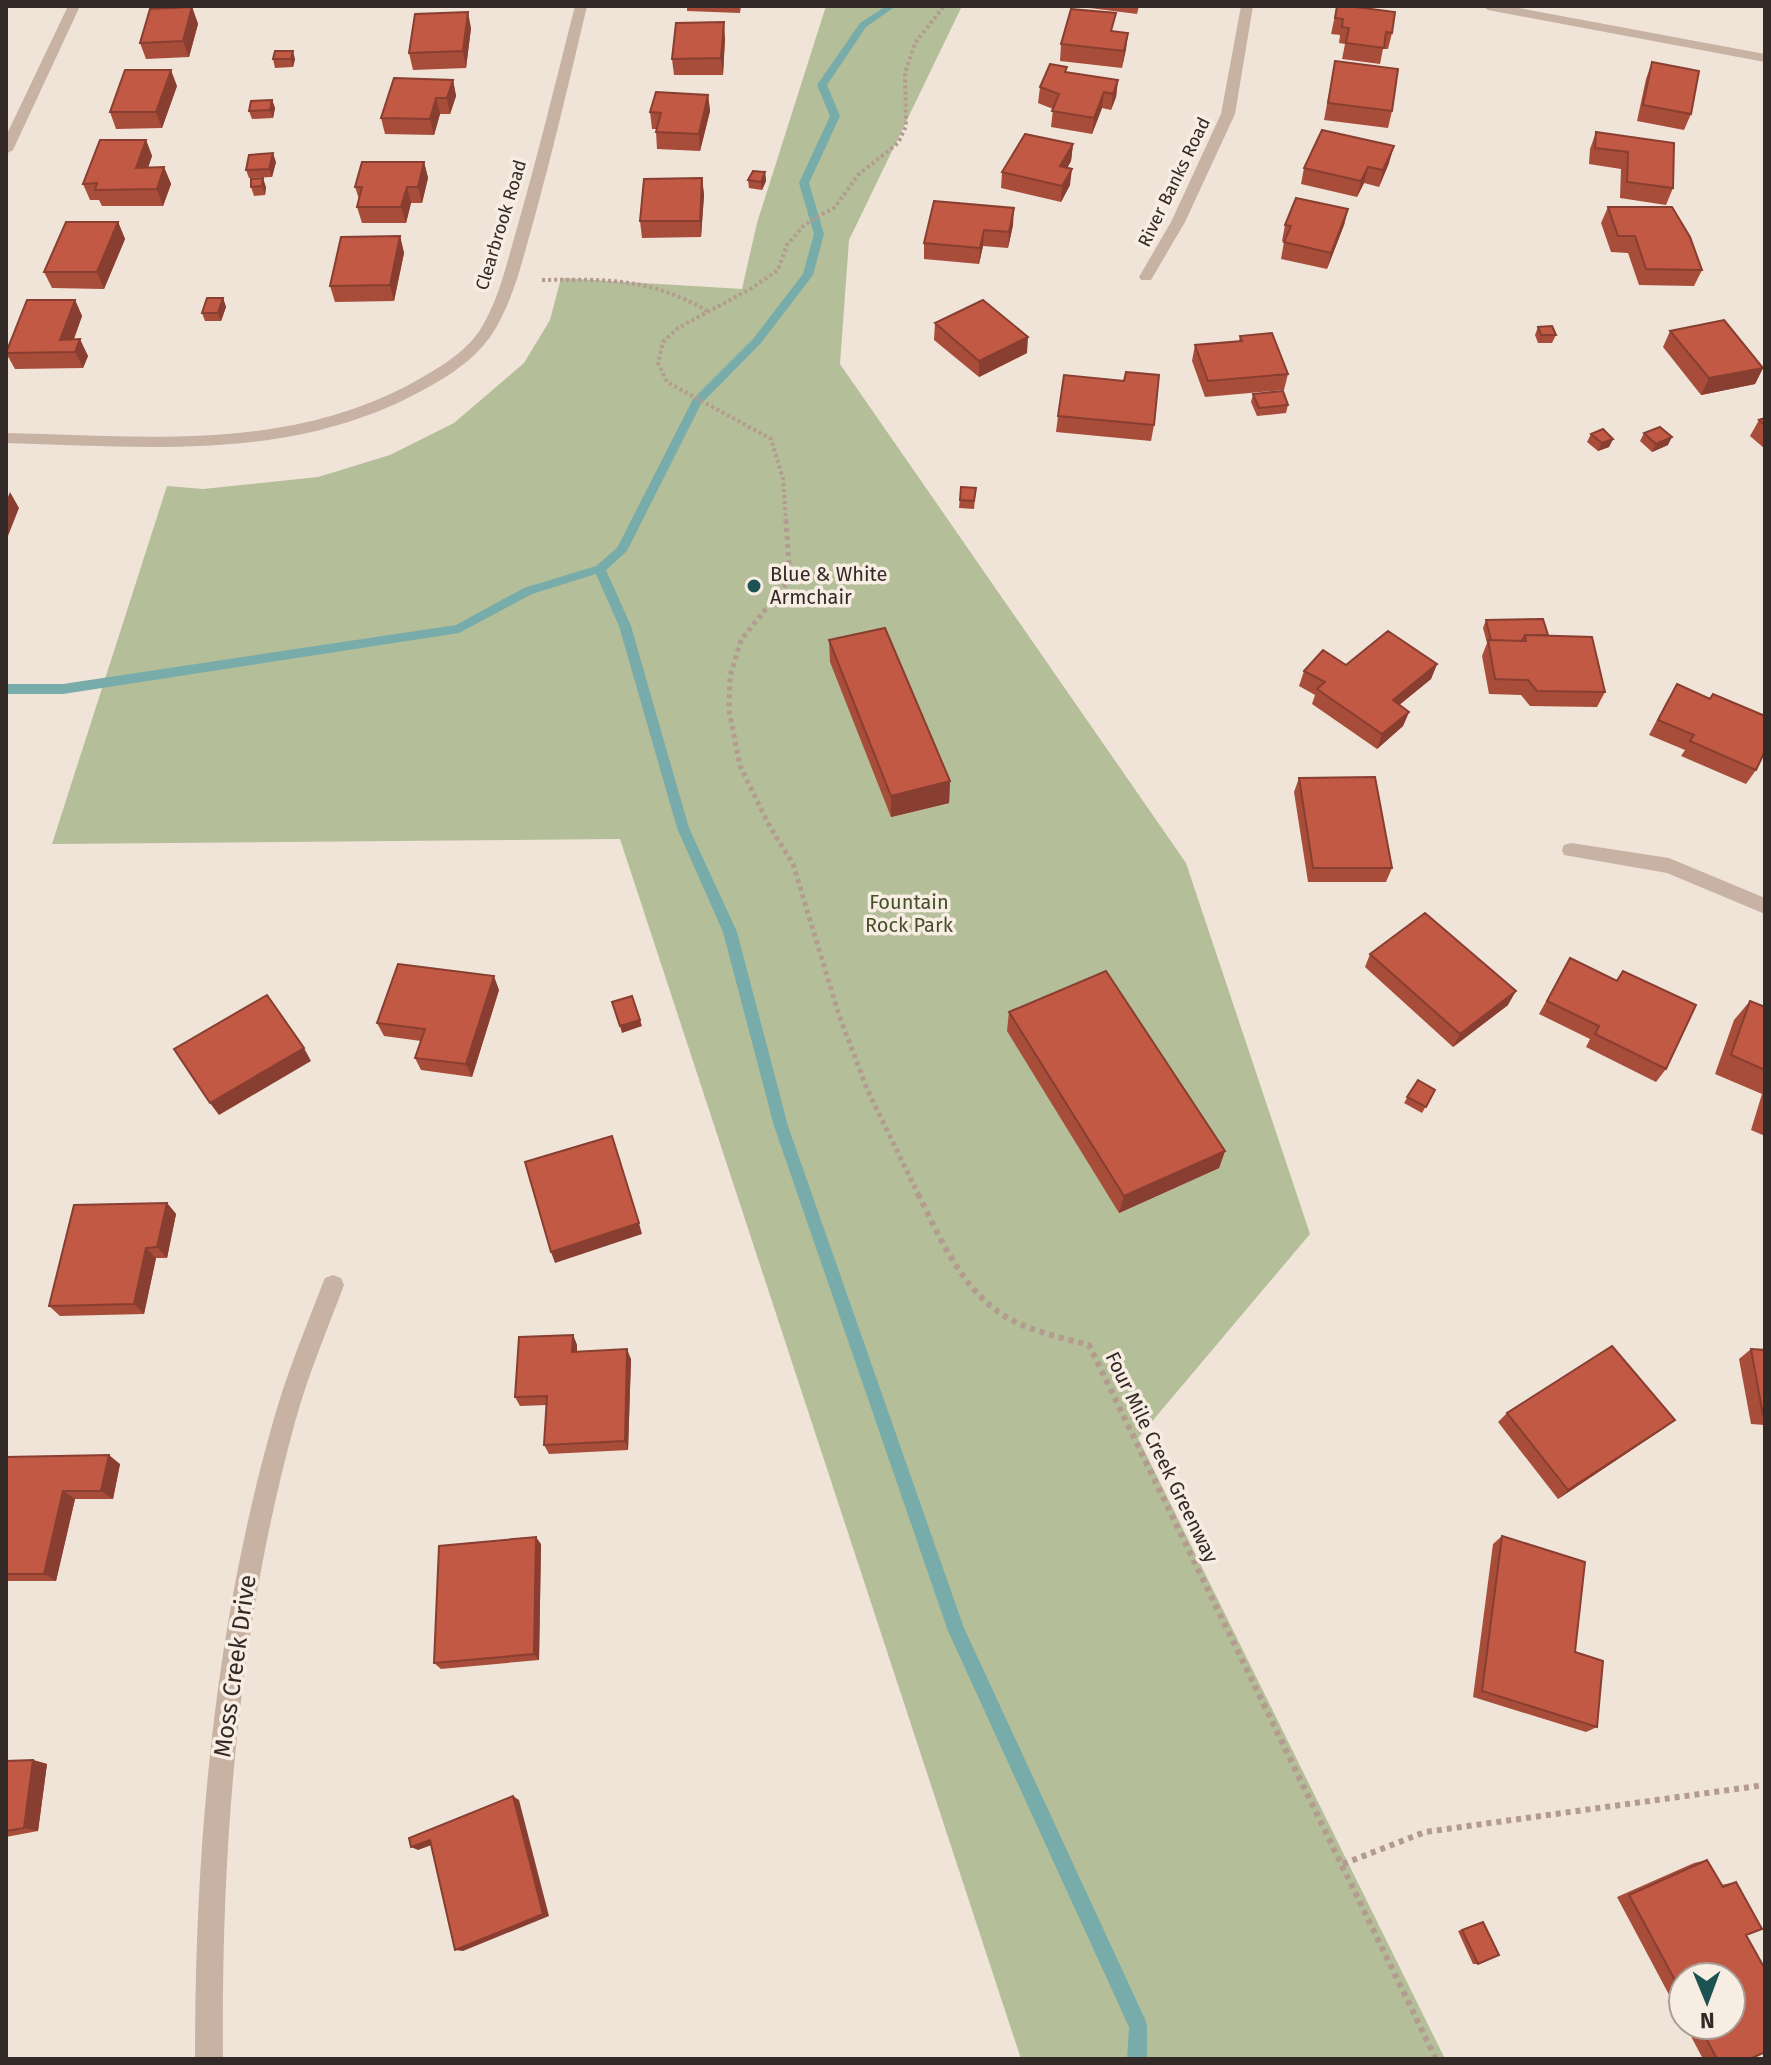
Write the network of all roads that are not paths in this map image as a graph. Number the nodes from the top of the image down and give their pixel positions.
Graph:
1 (74, 6) edge
2 (581, 6) edge
3 (1247, 6) edge
4 (1488, 6) edge
5 (1765, 58) edge
6 (6, 150) edge
7 (1146, 277) dead end
8 (6, 438) edge
9 (1571, 850) dead end
10 (1765, 906) edge
11 (333, 1285) dead end
12 (209, 2059) edge

1 - 6 street
2 - 8 street, Clearbrook Road
3 - 7 street, River Banks Road
4 - 5 street
9 - 10 street
11 - 12 street, Moss Creek Drive

